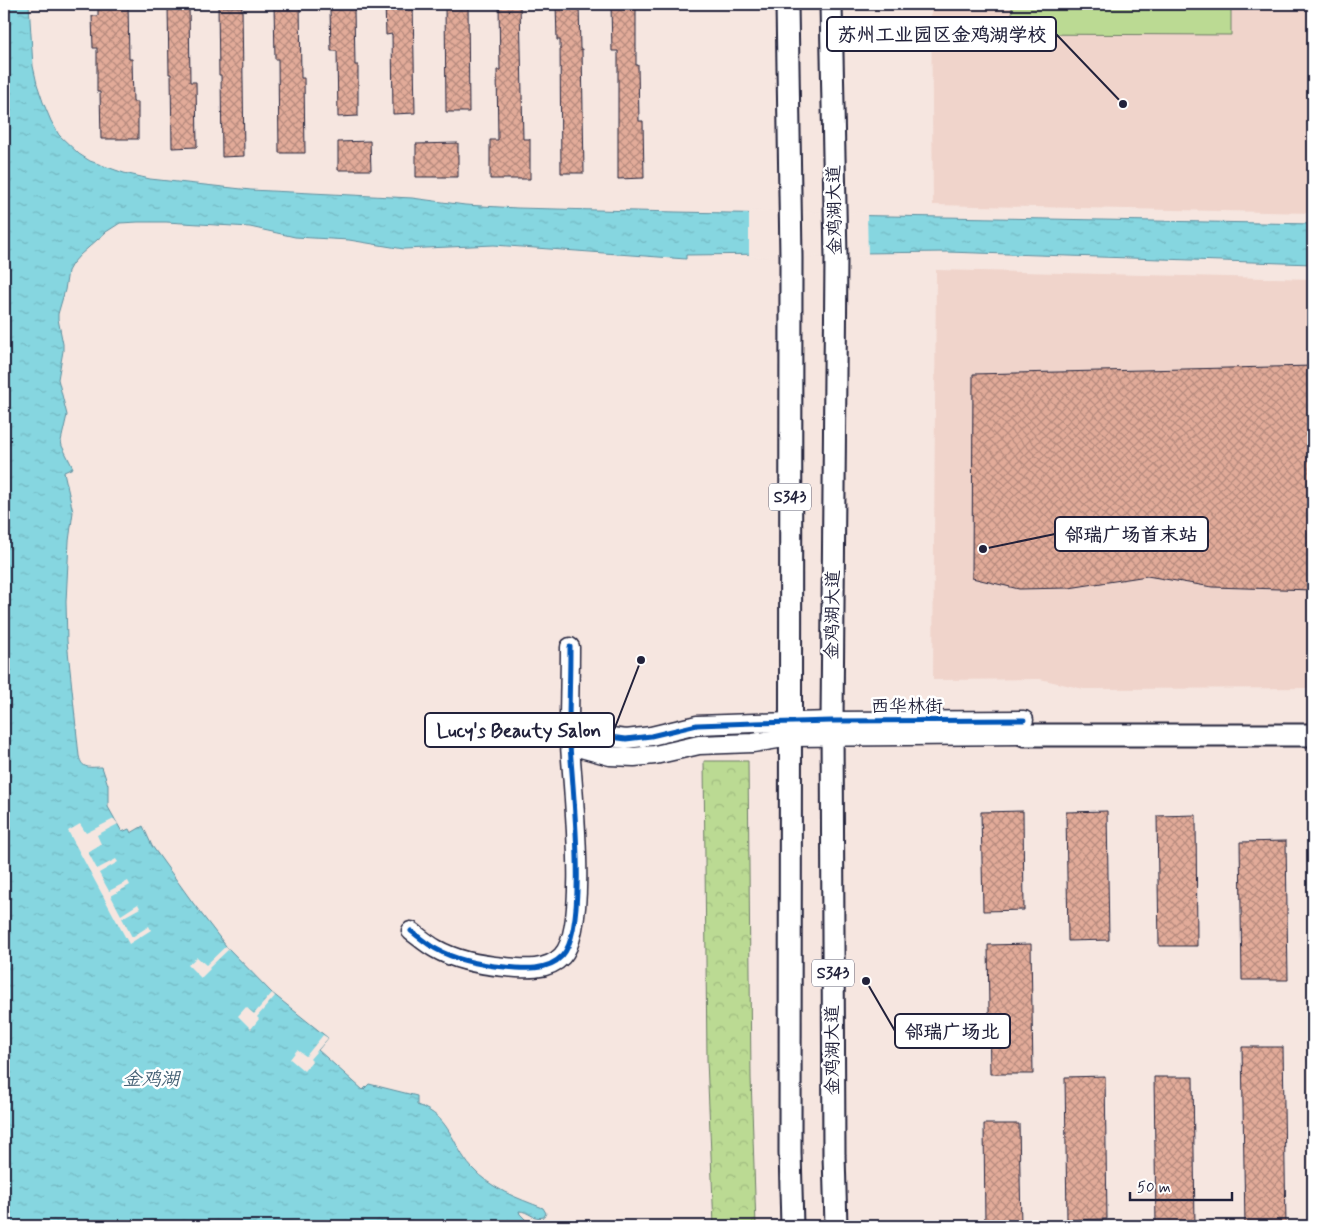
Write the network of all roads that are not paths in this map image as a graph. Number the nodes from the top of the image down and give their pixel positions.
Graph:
1 (787, 4) edge
2 (831, 4) edge
3 (570, 647) dead end
4 (1313, 720) edge
5 (569, 726) junction
6 (832, 728) junction
7 (1024, 728) junction
8 (790, 729) junction
9 (1313, 735) edge
10 (570, 745) junction
11 (411, 931) dead end
12 (792, 1226) edge
13 (836, 1226) edge

1 - 8 main road, S343
2 - 6 main road, 金鸡湖大道 / S343
3 - 5 street
4 - 7 main road, 西华林街
5 - 8 street
5 - 10 street
6 - 7 street, 西华林街
6 - 8 street, 西华林街
6 - 13 main road, 金鸡湖大道 / S343
7 - 9 main road, 西华林街
8 - 10 street
8 - 12 main road, S343
10 - 11 street

